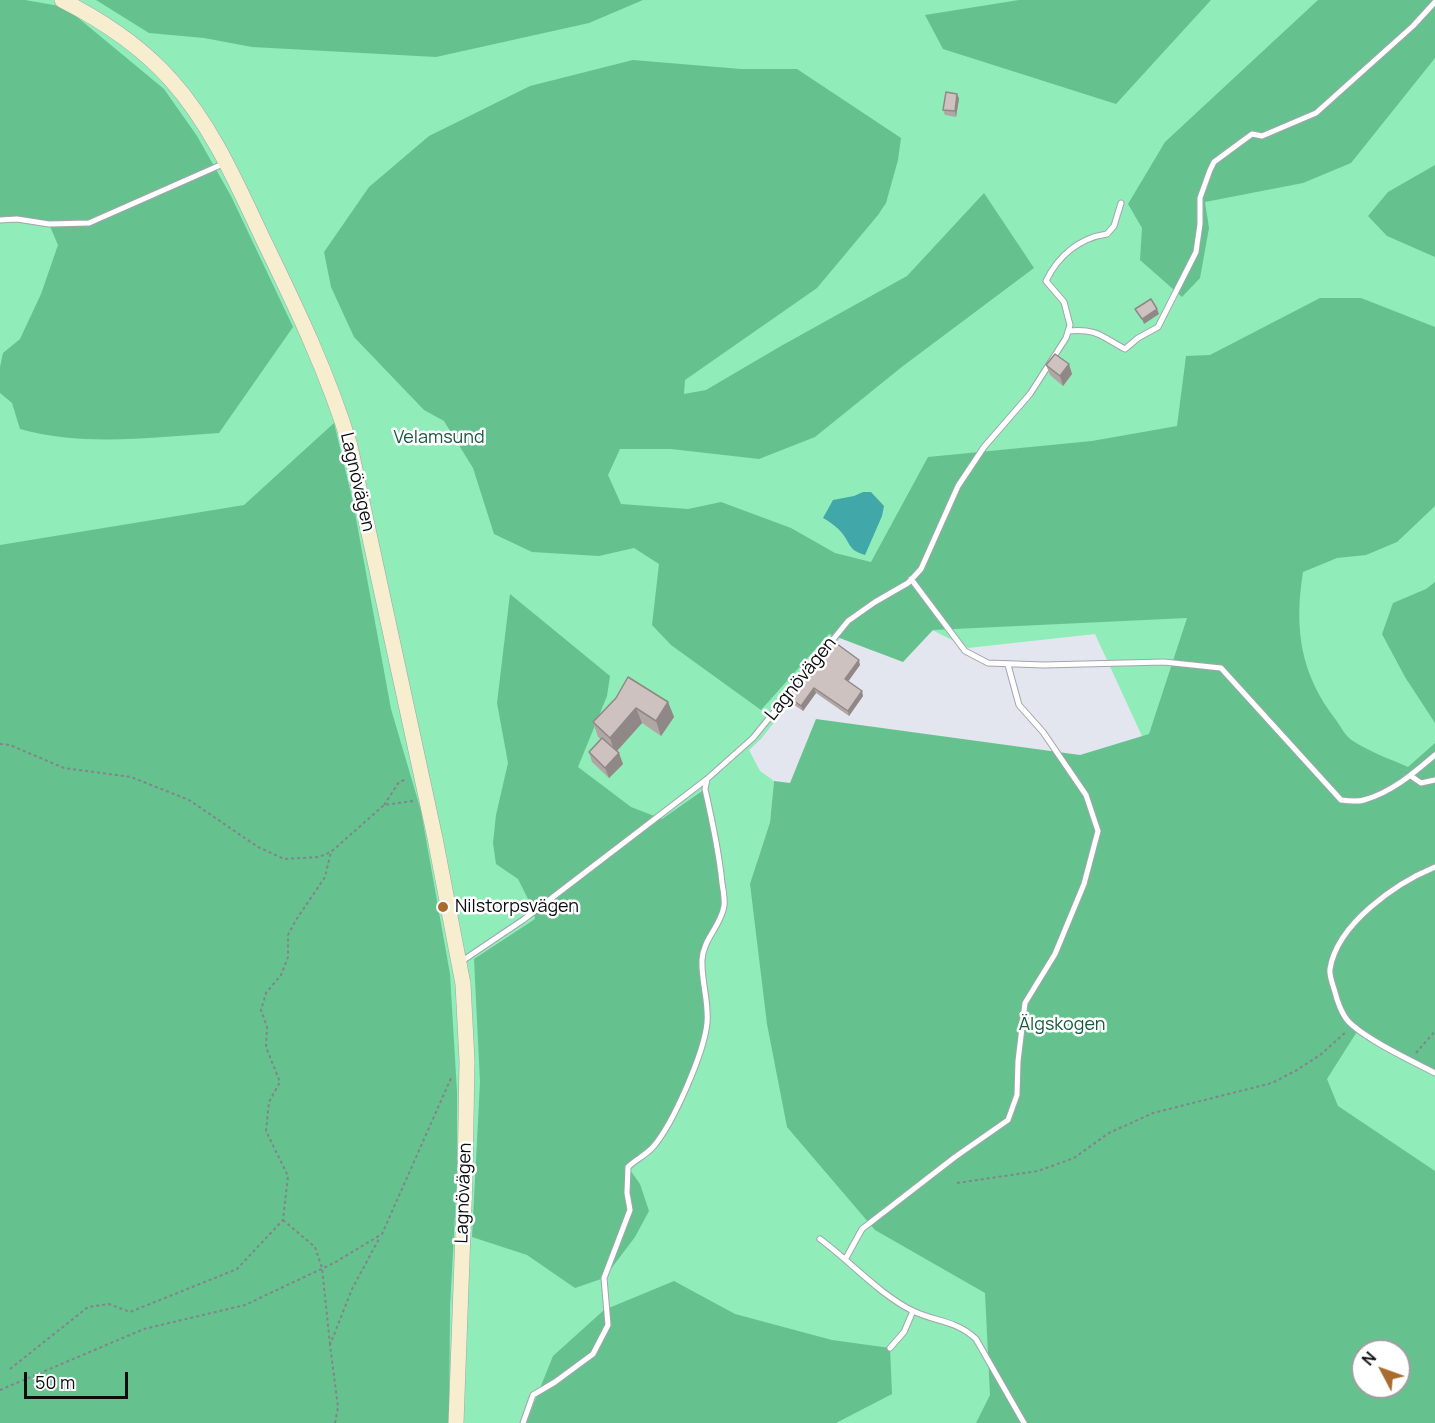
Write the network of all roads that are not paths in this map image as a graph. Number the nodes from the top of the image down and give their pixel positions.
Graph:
1 (62, 0) edge
2 (1435, 2) edge
3 (227, 162) junction
4 (1121, 203) dead end
5 (0, 220) edge
6 (1068, 331) junction
7 (911, 579) junction
8 (1008, 665) junction
9 (1435, 755) edge
10 (1411, 776) junction
11 (707, 779) junction
12 (1435, 780) edge
13 (1435, 867) edge
14 (460, 963) junction
15 (1435, 1073) edge
16 (820, 1239) dead end
17 (846, 1258) junction
18 (913, 1311) junction
19 (890, 1348) dead end
20 (456, 1423) edge
21 (523, 1423) edge
22 (1024, 1423) edge

1 - 3 street, Lagnövägen
2 - 6 lane
3 - 5 lane
3 - 14 street, Lagnövägen
4 - 6 lane
6 - 7 lane, Lagnövägen
7 - 8 lane
7 - 11 lane, Lagnövägen
8 - 10 lane
8 - 17 lane
9 - 10 lane
10 - 12 lane
11 - 14 lane, Lagnövägen
11 - 21 lane
13 - 15 lane
14 - 20 street, Lagnövägen
16 - 17 lane
17 - 18 lane
18 - 19 lane
18 - 22 lane

